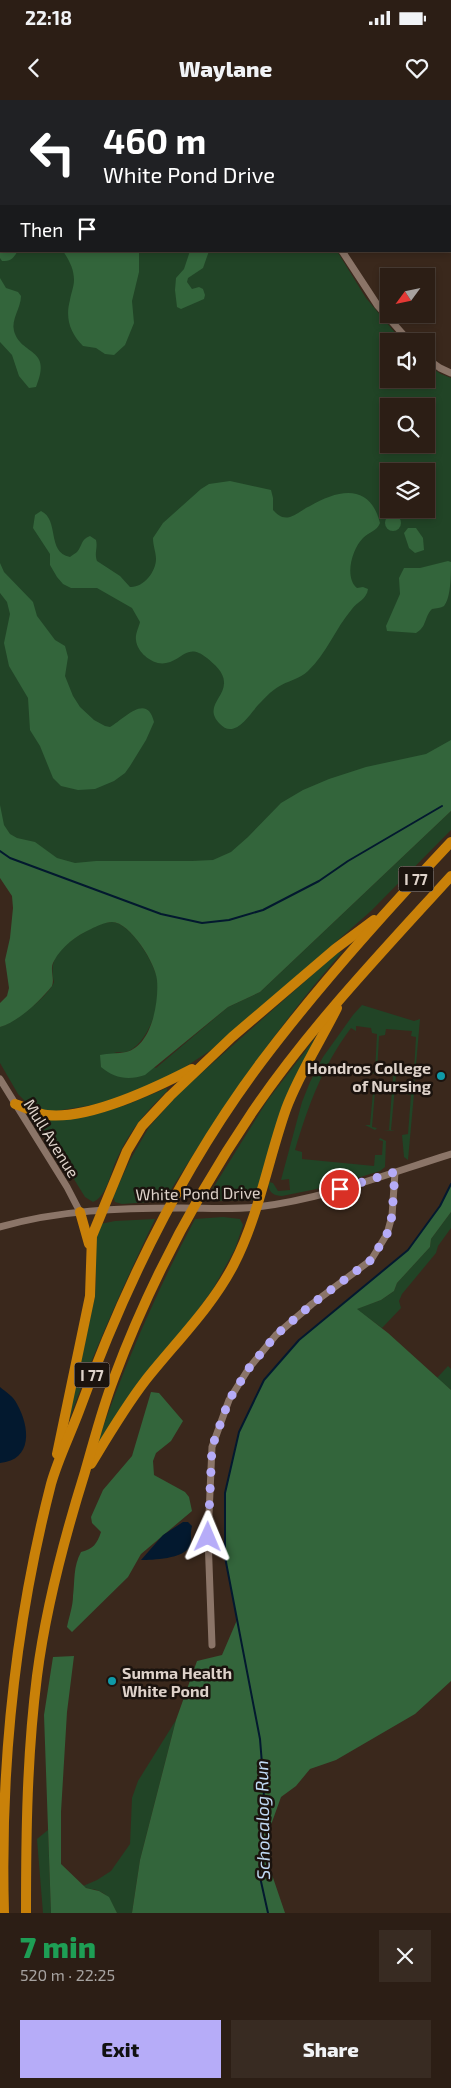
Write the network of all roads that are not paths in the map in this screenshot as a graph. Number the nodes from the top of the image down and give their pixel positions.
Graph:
1 (343, 252) edge
2 (402, 333) edge
3 (435, 364) edge
4 (451, 372) edge
5 (451, 842) edge
6 (451, 876) edge
7 (385, 913) junction
8 (345, 992) junction
9 (204, 1063) junction
10 (0, 1079) edge
11 (15, 1104) junction
12 (451, 1154) edge
13 (395, 1172) junction
14 (256, 1207) junction
15 (101, 1211) junction
16 (80, 1212) junction
17 (0, 1227) edge
18 (91, 1258) junction
19 (83, 1477) junction
20 (52, 1481) junction
21 (212, 1645) dead end
22 (4, 1913) edge
23 (26, 1913) edge

1 - 2 street
3 - 4 street
5 - 7 highway, I 77
6 - 8 highway, I 77
7 - 9 highway
7 - 20 highway, I 77
8 - 14 highway
8 - 19 highway, I 77
9 - 11 highway
9 - 15 highway
10 - 11 street, Mull Avenue
11 - 16 street, Mull Avenue
12 - 13 street, White Pond Drive
13 - 14 street, White Pond Drive
13 - 21 street
14 - 15 street, White Pond Drive
14 - 19 highway
15 - 16 street, White Pond Drive
15 - 18 highway
16 - 17 street, White Pond Drive
16 - 18 highway
18 - 20 highway
19 - 23 highway, I 77
20 - 22 highway, I 77

